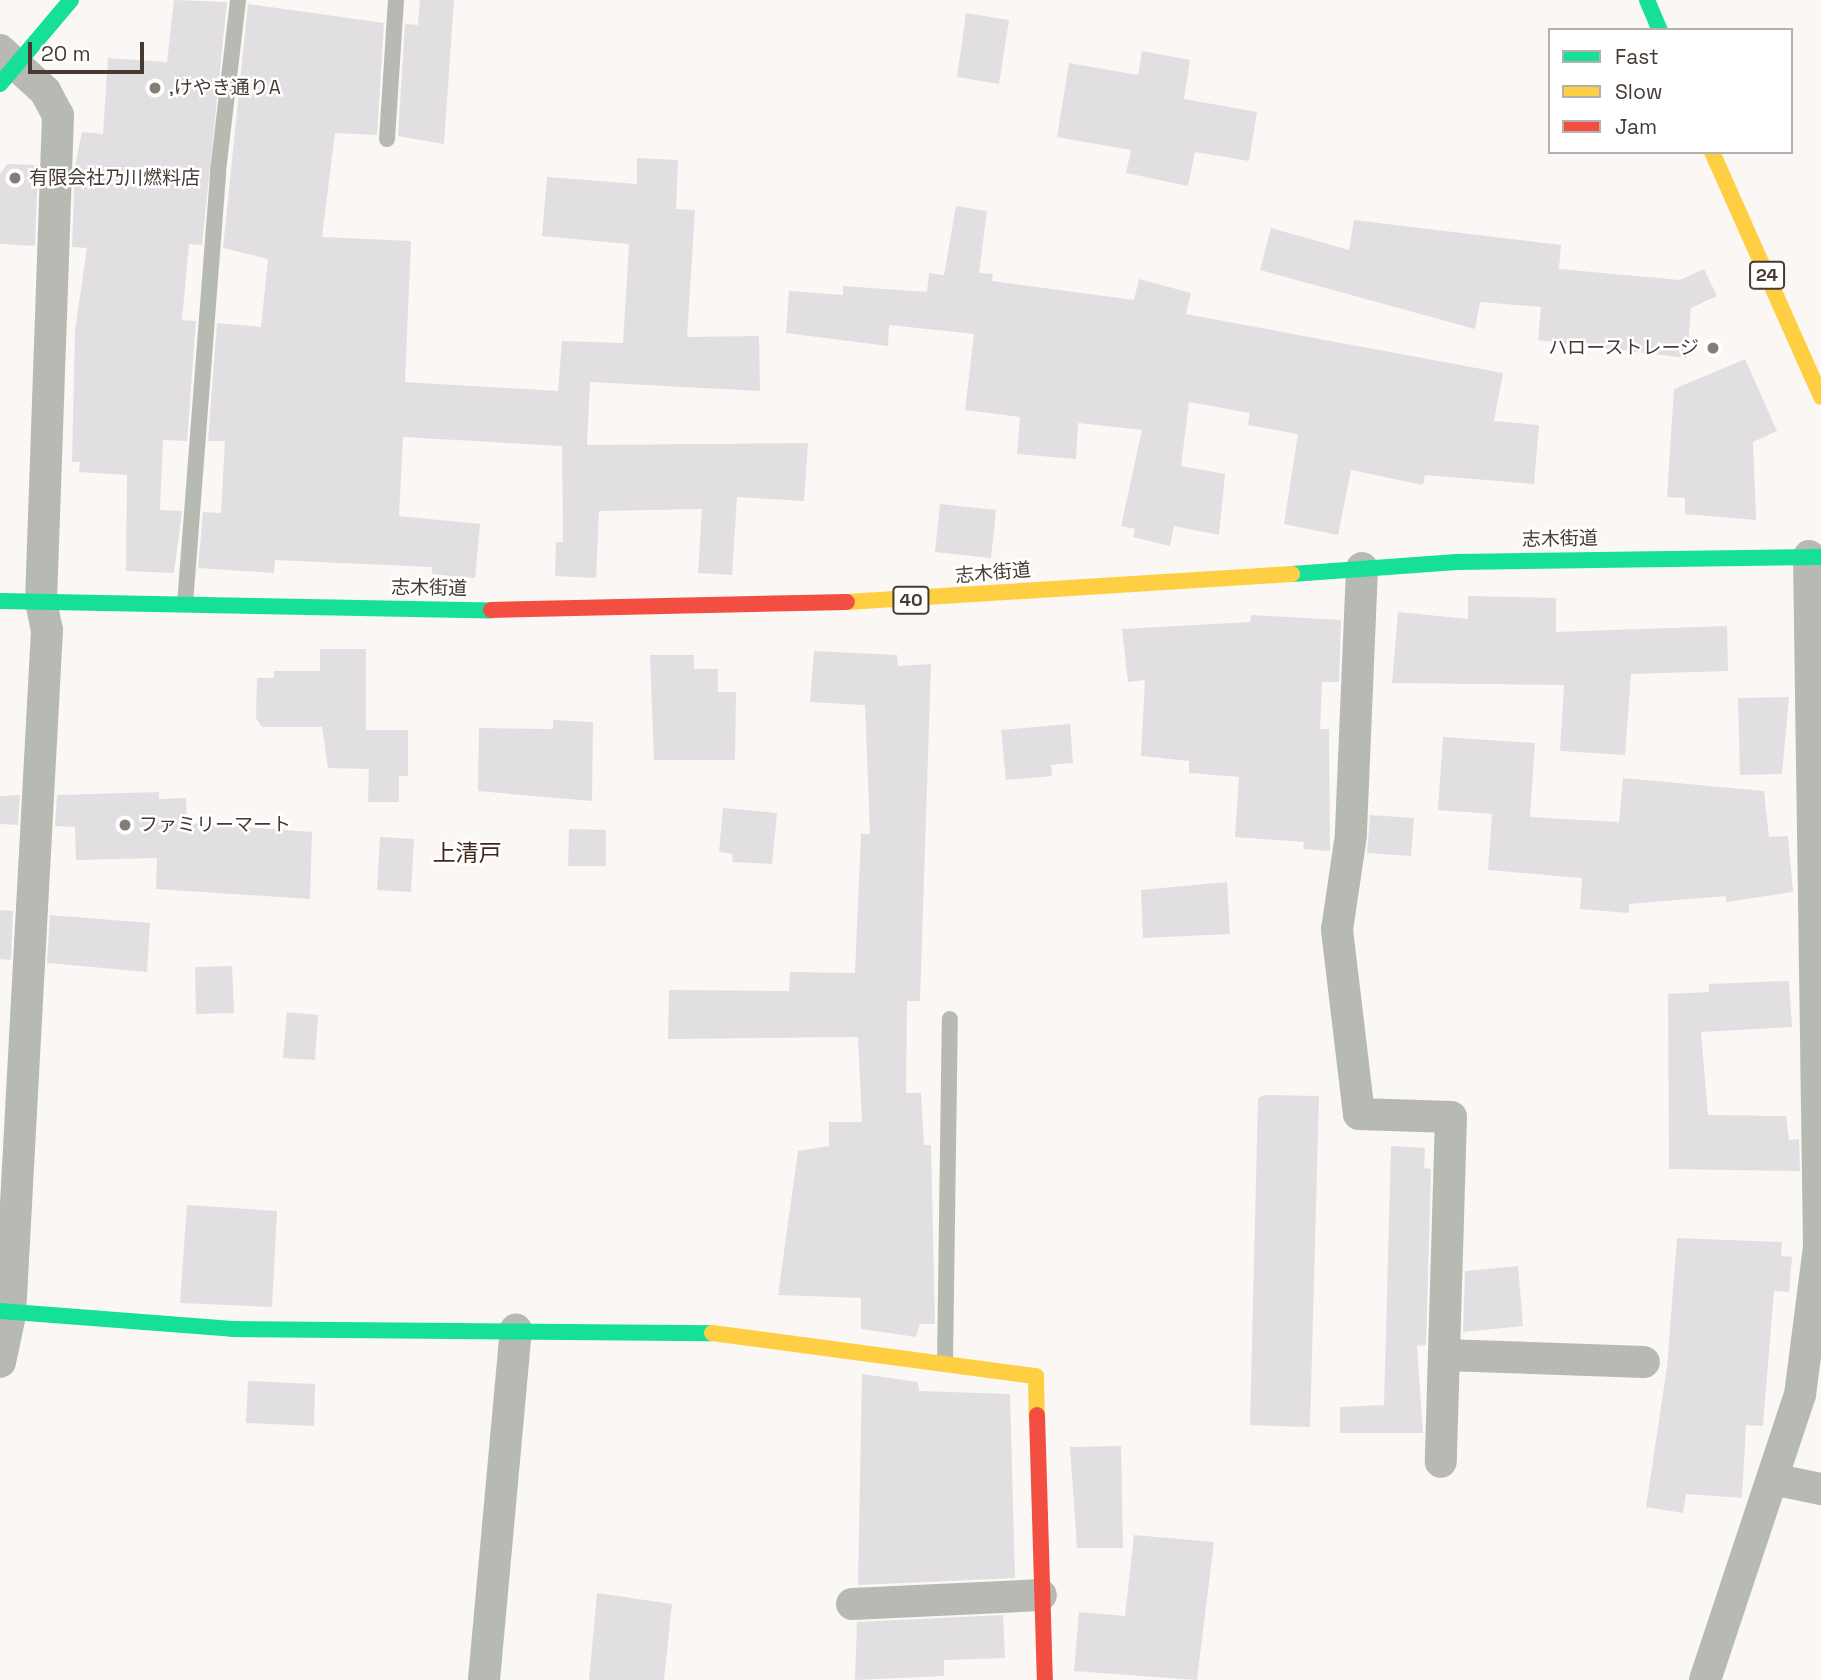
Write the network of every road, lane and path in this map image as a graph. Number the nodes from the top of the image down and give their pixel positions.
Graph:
1 (71, 0) edge
2 (238, 0) edge
3 (397, 0) edge
4 (1647, 0) edge
5 (1659, 28) edge
6 (6, 65) edge
7 (387, 139) dead end
8 (1713, 154) edge
9 (1821, 397) edge
10 (1815, 557) edge
11 (1363, 568) junction
12 (0, 601) edge
13 (41, 602) junction
14 (186, 605) junction
15 (950, 1019) dead end
16 (1820, 1162) edge
17 (5, 1313) edge
18 (516, 1329) junction
19 (1444, 1355) junction
20 (0, 1362) edge
21 (1644, 1362) dead end
22 (945, 1363) junction
23 (1441, 1462) dead end
24 (1773, 1479) junction
25 (1821, 1489) edge
26 (1041, 1595) junction
27 (852, 1604) dead end
28 (484, 1680) edge
29 (1045, 1680) edge
30 (1705, 1680) edge

1 - 6 main road
2 - 14 lane
3 - 7 lane
4 - 5 main road
6 - 13 street
8 - 9 main road, 24
10 - 11 main road, 志木街道 / 40
10 - 16 street
11 - 14 main road, 志木街道 / 40
11 - 19 street
12 - 13 main road, 志木街道 / 40
13 - 14 main road, 志木街道 / 40
13 - 17 street
15 - 22 lane
16 - 24 street
17 - 18 main road
17 - 20 street
18 - 22 main road
18 - 28 street
19 - 21 street
19 - 23 street
22 - 26 main road
24 - 25 street
24 - 30 street
26 - 27 street
26 - 29 main road

